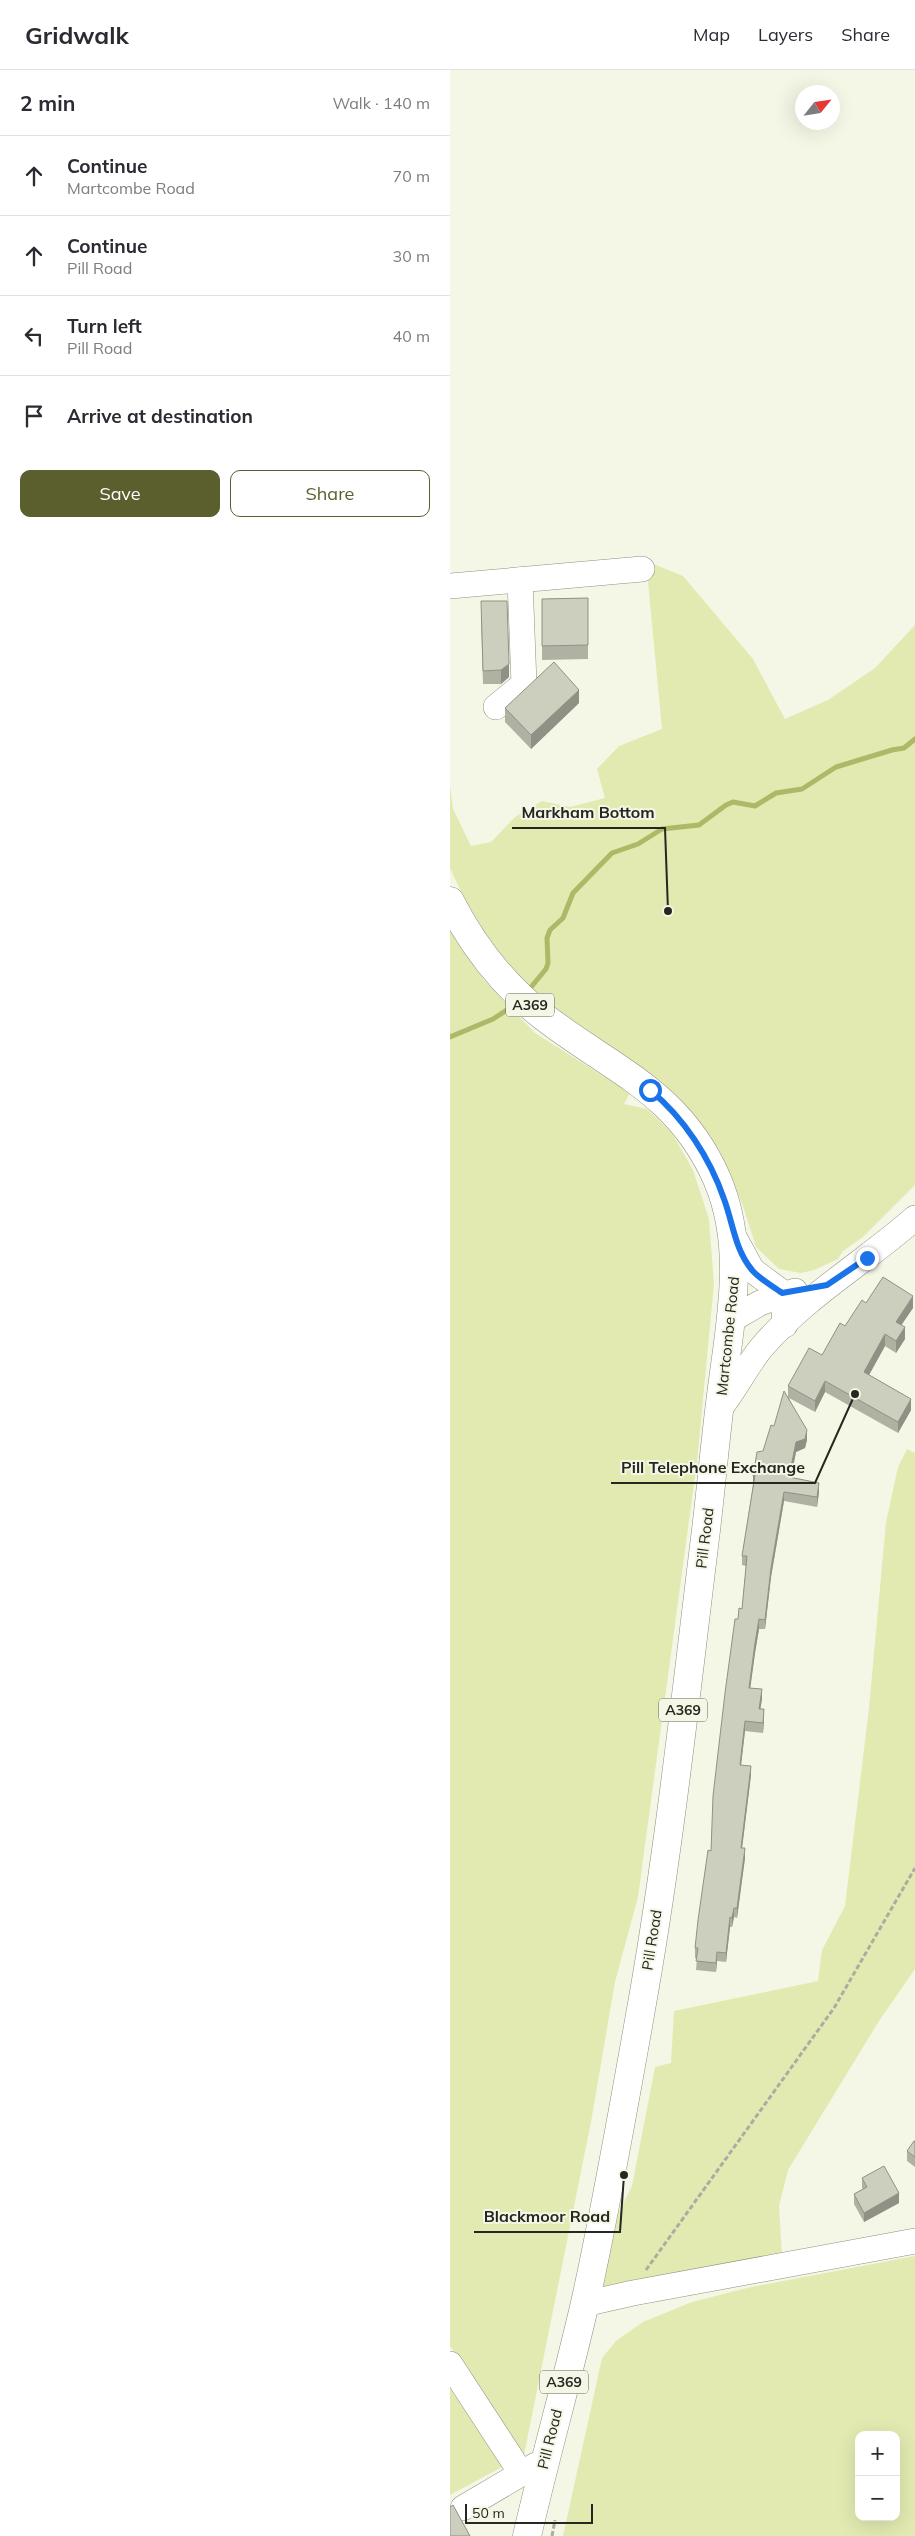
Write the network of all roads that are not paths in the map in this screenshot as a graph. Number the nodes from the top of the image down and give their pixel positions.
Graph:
1 (642, 569) dead end
2 (520, 580) junction
3 (450, 586) edge
4 (496, 707) dead end
5 (450, 901) edge
6 (915, 1218) edge
7 (733, 1235) junction
8 (827, 1285) junction
9 (782, 1293) junction
10 (786, 1324) junction
11 (730, 1330) junction
12 (762, 1348) junction
13 (721, 1407) junction
14 (915, 2241) edge
15 (584, 2304) junction
16 (450, 2364) edge
17 (533, 2467) junction
18 (463, 2508) dead end
19 (527, 2536) edge

1 - 2 street
2 - 3 street
2 - 4 street
5 - 7 main road, Martcombe Road / A369
6 - 8 street, Pill Road
7 - 9 street
7 - 11 main road, Martcombe Road / A369
8 - 9 street, Pill Road
8 - 10 street, Pill Road
9 - 10 street
9 - 11 street, Pill Road
10 - 12 street, Pill Road
11 - 12 street
11 - 13 main road, Martcombe Road / A369
12 - 13 street, Pill Road
13 - 15 main road, Pill Road / A369
14 - 15 street
15 - 17 main road, Pill Road / A369
16 - 17 street
17 - 18 street
17 - 19 main road, Pill Road / A369

